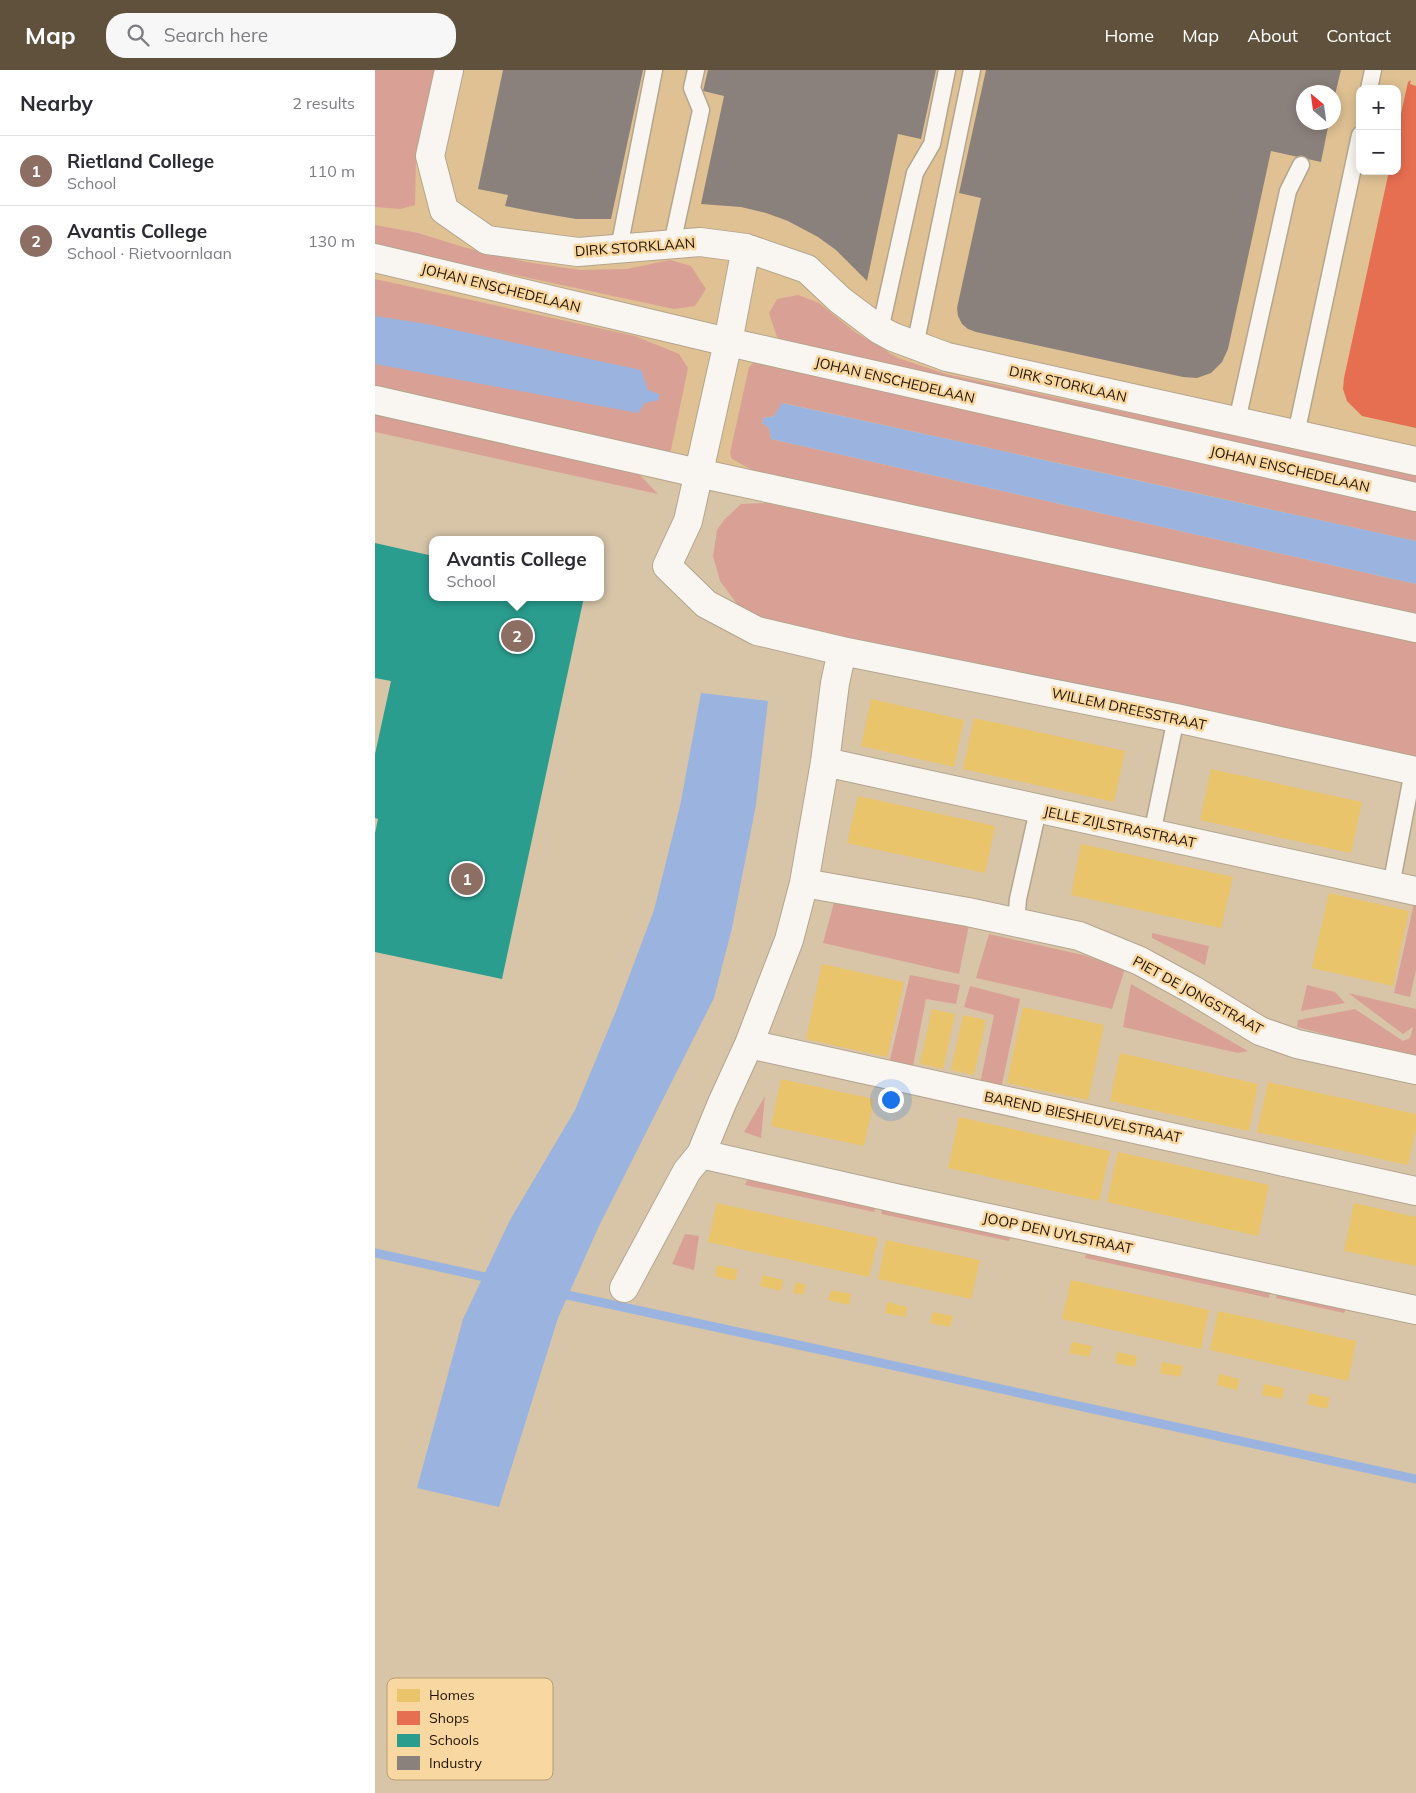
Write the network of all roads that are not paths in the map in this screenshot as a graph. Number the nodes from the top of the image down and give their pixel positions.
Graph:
1 (449, 70) edge
2 (654, 70) edge
3 (695, 70) edge
4 (947, 70) edge
5 (972, 70) edge
6 (1373, 70) edge
7 (1370, 85) edge
8 (1356, 153) edge
9 (1301, 165) dead end
10 (672, 244) junction
11 (619, 248) junction
12 (746, 248) junction
13 (375, 258) edge
14 (880, 330) junction
15 (728, 342) junction
16 (915, 346) junction
17 (375, 400) edge
18 (1237, 421) junction
19 (1296, 434) junction
20 (1416, 461) edge
21 (698, 473) junction
22 (1416, 498) edge
23 (1416, 628) edge
24 (842, 651) junction
25 (1176, 718) junction
26 (825, 762) junction
27 (1415, 771) edge
28 (1041, 809) junction
29 (1152, 834) junction
30 (804, 883) junction
31 (1404, 888) edge
32 (1015, 922) junction
33 (749, 1044) junction
34 (1416, 1070) edge
35 (701, 1154) junction
36 (1416, 1191) edge
37 (624, 1288) dead end
38 (1416, 1310) edge

1 - 11 street, DIRK STORKLAAN
2 - 11 lane
3 - 10 lane
4 - 14 lane
5 - 16 lane
6 - 7 lane
8 - 19 lane
9 - 18 lane
10 - 11 street, DIRK STORKLAAN
10 - 12 street, DIRK STORKLAAN
12 - 14 street, DIRK STORKLAAN
12 - 15 street
13 - 15 street, JOHAN ENSCHEDELAAN
14 - 16 street, DIRK STORKLAAN
15 - 21 street
15 - 22 street, JOHAN ENSCHEDELAAN
16 - 18 street, DIRK STORKLAAN
17 - 21 street
18 - 19 street, DIRK STORKLAAN
19 - 20 street, DIRK STORKLAAN
21 - 23 street
21 - 24 street, WILLEM DREESSTRAAT
24 - 25 street, WILLEM DREESSTRAAT
24 - 26 street
25 - 27 street, WILLEM DREESSTRAAT
25 - 29 lane
26 - 28 street, JELLE ZIJLSTRASTRAAT
26 - 30 street
27 - 31 lane
28 - 29 street, JELLE ZIJLSTRASTRAAT
28 - 32 lane
29 - 31 street, JELLE ZIJLSTRASTRAAT
30 - 32 street, PIET DE JONGSTRAAT
30 - 33 street
32 - 34 street, PIET DE JONGSTRAAT
33 - 35 street
33 - 36 street, BAREND BIESHEUVELSTRAAT
35 - 37 street
35 - 38 street, JOOP DEN UYLSTRAAT

